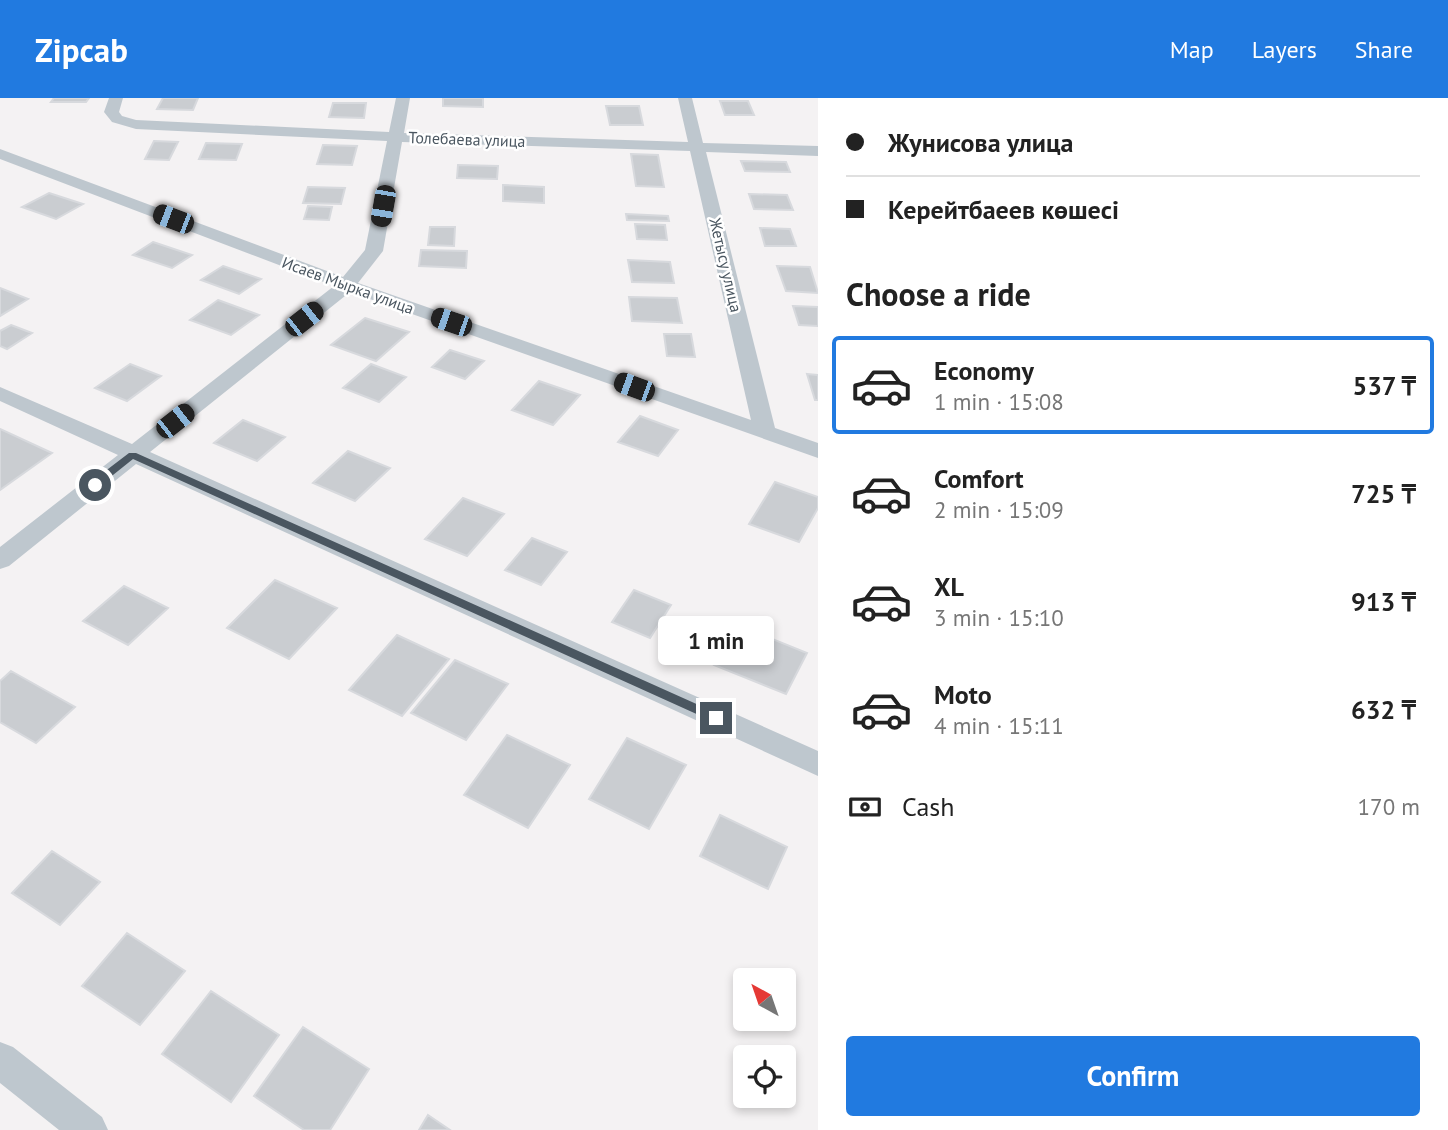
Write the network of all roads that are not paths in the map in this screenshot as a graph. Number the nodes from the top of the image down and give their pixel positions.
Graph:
1 (116, 98) edge
2 (403, 98) edge
3 (685, 98) edge
4 (396, 137) junction
5 (698, 145) junction
6 (818, 151) edge
7 (0, 154) edge
8 (346, 285) junction
9 (0, 393) edge
10 (765, 433) junction
11 (818, 451) edge
12 (132, 455) junction
13 (0, 560) edge
14 (818, 764) edge
15 (0, 1060) edge
16 (89, 1130) edge

1 - 4 street, Толебаева улица
2 - 4 street
3 - 5 street, Жетысу улица
4 - 5 street, Толебаева улица
4 - 8 street
5 - 6 street, Толебаева улица
5 - 10 street, Жетысу улица
7 - 8 street, Исаев Мырка улица
8 - 10 street, Исаев Мырка улица
8 - 12 street
9 - 12 street
10 - 11 street, Исаев Мырка улица
12 - 13 street
12 - 14 street
15 - 16 street

